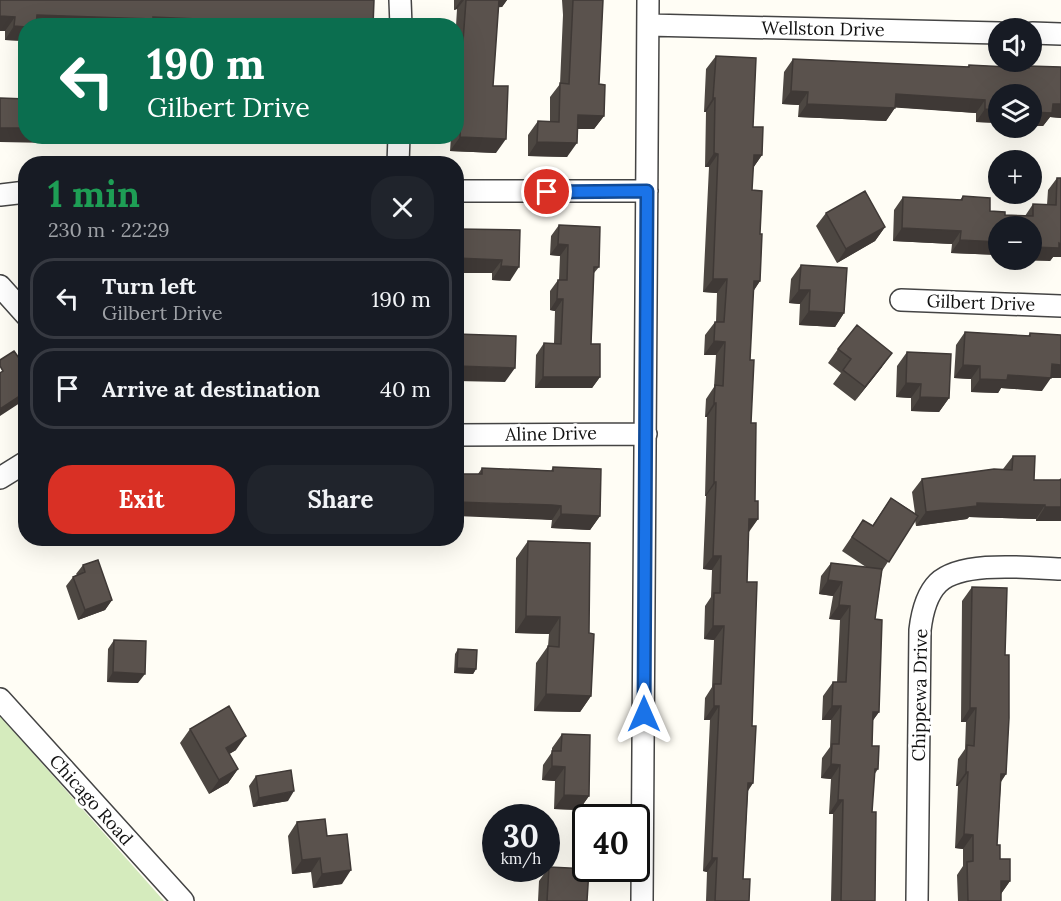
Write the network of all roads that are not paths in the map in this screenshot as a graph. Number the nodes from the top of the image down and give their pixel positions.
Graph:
1 (400, 0) edge
2 (648, 0) edge
3 (401, 18) edge
4 (648, 25) junction
5 (988, 33) edge
6 (1042, 33) edge
7 (1061, 34) edge
8 (464, 191) edge
9 (647, 191) junction
10 (18, 193) edge
11 (0, 195) edge
12 (0, 286) edge
13 (901, 300) dead end
14 (18, 306) edge
15 (1061, 306) edge
16 (646, 434) junction
17 (464, 435) edge
18 (18, 467) edge
19 (0, 478) edge
20 (1061, 569) edge
21 (0, 699) edge
22 (183, 901) edge
23 (642, 901) edge
24 (917, 901) edge

1 - 3 street
2 - 4 street
4 - 5 street, Wellston Drive
4 - 9 street
6 - 7 street
8 - 9 street
9 - 16 street
10 - 11 street
12 - 14 street
13 - 15 street, Gilbert Drive
16 - 17 street, Aline Drive
16 - 23 street
18 - 19 street
20 - 24 street, Chippewa Drive
21 - 22 street, Chicago Road

